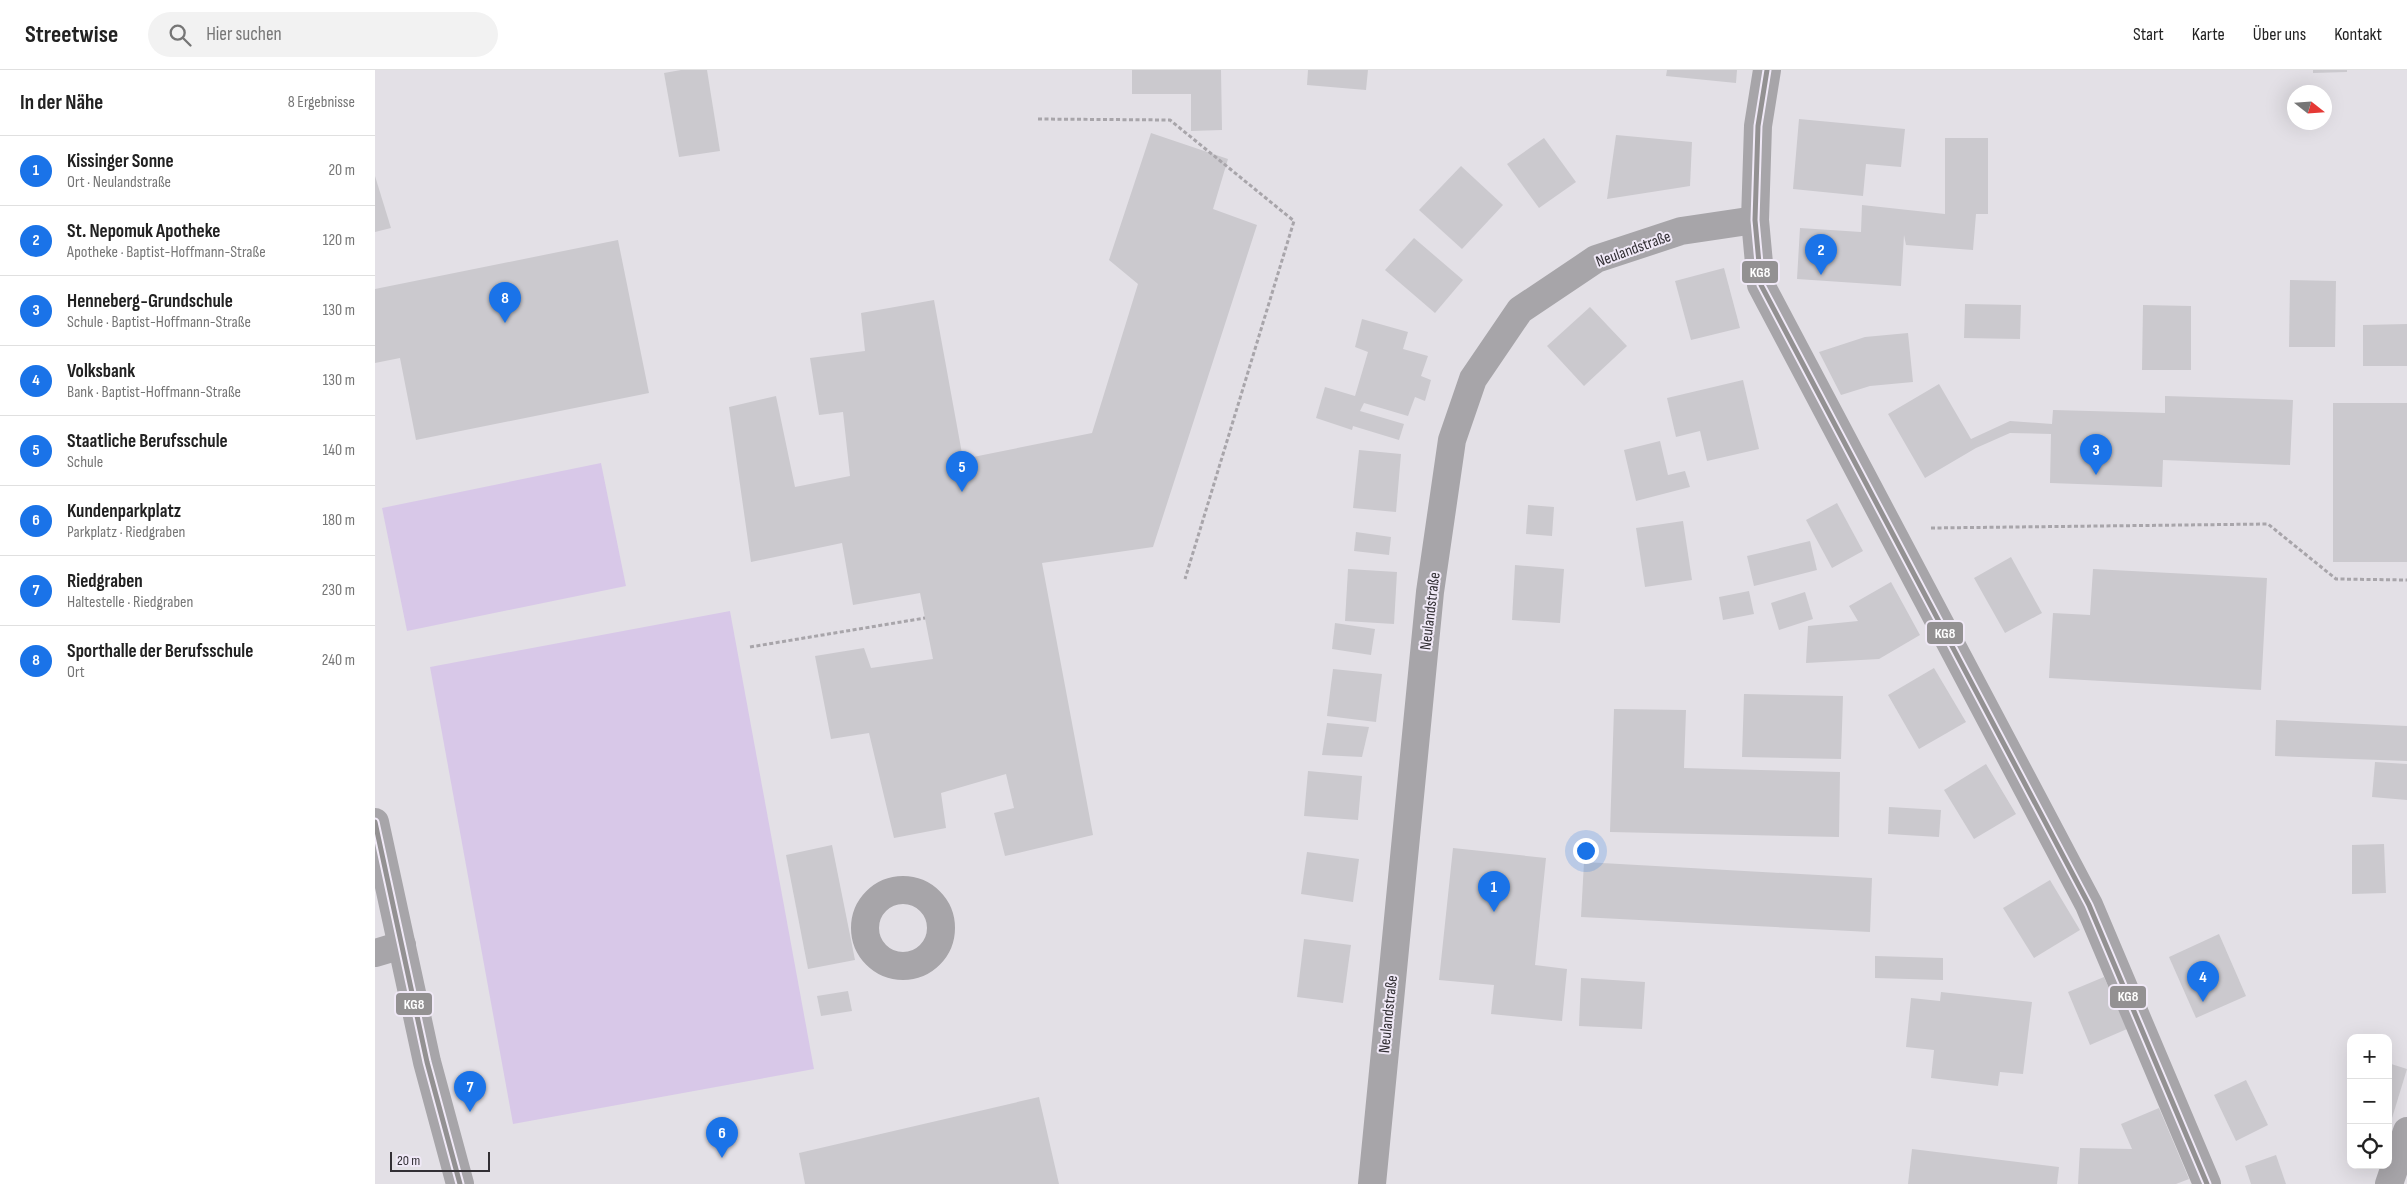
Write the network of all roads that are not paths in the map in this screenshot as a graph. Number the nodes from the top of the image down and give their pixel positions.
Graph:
1 (1767, 70) edge
2 (1755, 220) junction
3 (375, 822) edge
4 (381, 886) edge
5 (402, 945) junction
6 (375, 952) edge
7 (2407, 1131) edge
8 (460, 1184) edge
9 (1372, 1184) edge
10 (2207, 1184) edge
11 (2389, 1184) edge

1 - 2 street
2 - 9 street, Neulandstraße
2 - 10 street
3 - 4 street
4 - 5 street
5 - 6 street
5 - 8 street
7 - 11 street

